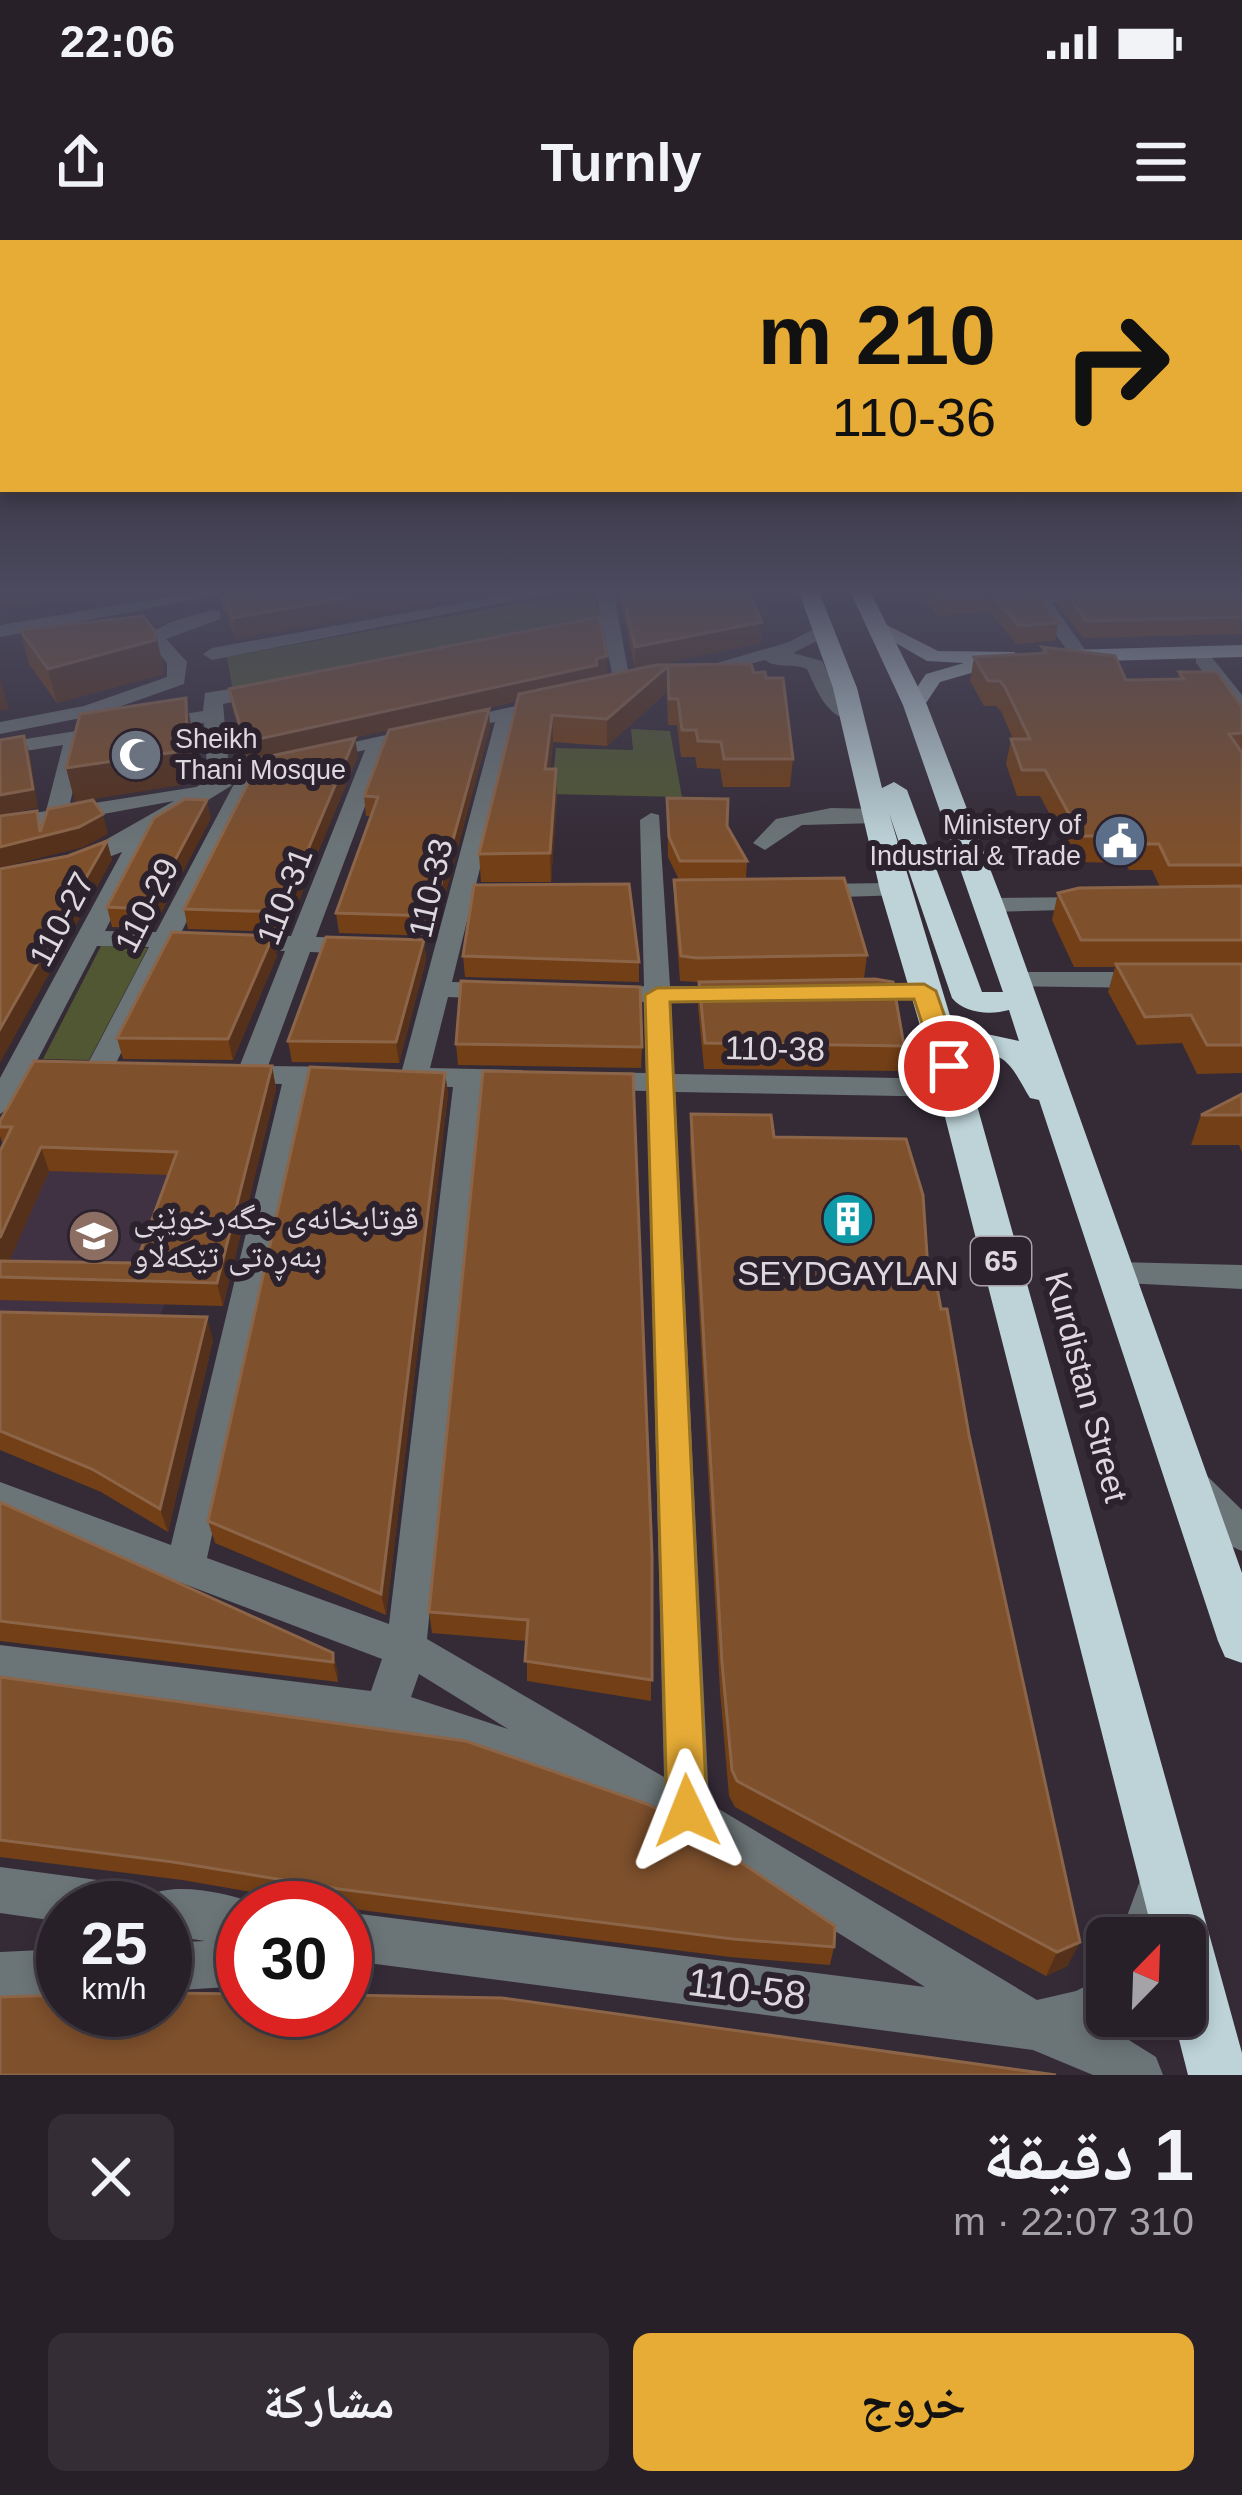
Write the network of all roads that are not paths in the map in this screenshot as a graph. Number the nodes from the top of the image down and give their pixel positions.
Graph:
1 (176, 675) edge
2 (212, 675) edge
3 (632, 675) edge
4 (686, 675) edge
5 (818, 675) edge
6 (838, 675) edge
7 (901, 675) edge
8 (941, 675) edge
9 (1215, 675) edge
10 (283, 686) edge
11 (566, 701) edge
12 (915, 704) junction
13 (213, 707) junction
14 (1242, 708) edge
15 (508, 713) junction
16 (854, 723) junction
17 (0, 728) edge
18 (76, 737) junction
19 (379, 741) junction
20 (0, 749) edge
21 (253, 768) junction
22 (212, 785) junction
23 (56, 816) junction
24 (878, 816) junction
25 (651, 820) dead end
26 (0, 826) edge
27 (147, 828) junction
28 (765, 843) dead end
29 (0, 880) edge
30 (894, 890) junction
31 (796, 891) edge
32 (1108, 904) edge
33 (989, 905) junction
34 (88, 938) junction
35 (165, 940) junction
36 (301, 944) junction
37 (386, 947) edge
38 (1177, 980) edge
39 (1019, 988) junction
40 (439, 989) junction
41 (924, 991) junction
42 (526, 992) edge
43 (824, 993) edge
44 (614, 994) edge
45 (776, 994) edge
46 (657, 995) junction
47 (18, 1070) junction
48 (206, 1074) edge
49 (250, 1075) junction
50 (298, 1075) junction
51 (414, 1077) junction
52 (952, 1077) junction
53 (468, 1078) junction
54 (660, 1082) junction
55 (0, 1105) edge
56 (1064, 1121) junction
57 (1116, 1274) junction
58 (1242, 1277) edge
59 (197, 1323) edge
60 (241, 1324) junction
61 (1183, 1477) junction
62 (0, 1498) edge
63 (1242, 1535) edge
64 (184, 1567) junction
65 (1242, 1641) edge
66 (406, 1649) junction
67 (0, 1664) edge
68 (385, 1713) junction
69 (687, 1811) junction
70 (1165, 1871) junction
71 (0, 1890) edge
72 (36, 1895) edge
73 (1150, 1917) edge
74 (1177, 1917) edge
75 (372, 1939) edge
76 (454, 1950) junction
77 (372, 1955) edge
78 (36, 1974) edge
79 (0, 1976) edge
80 (1086, 2013) edge
81 (1034, 2025) junction
82 (1206, 2029) edge
83 (1138, 2075) edge
84 (1218, 2075) edge

1 - 17 street
2 - 13 street
3 - 4 street
5 - 16 street
6 - 16 highway, Kurdistan Street / 65
7 - 12 highway, Kurdistan Street
8 - 12 main road
9 - 14 street
10 - 13 street
11 - 15 street
12 - 33 highway, Kurdistan Street
13 - 18 street
13 - 22 street
15 - 19 street
15 - 40 street, 110-33
16 - 24 highway, Kurdistan Street / 65
16 - 39 highway
18 - 20 street
18 - 23 street
19 - 21 street
19 - 36 street, 110-31
21 - 22 street
21 - 35 street, 110-29
22 - 23 street
22 - 27 street
23 - 26 street
24 - 28 street
24 - 30 highway, Kurdistan Street / 65
25 - 46 street
27 - 29 street
27 - 34 street, 110-27
30 - 31 street
30 - 41 highway, Kurdistan Street / 65
32 - 33 street
33 - 39 highway, Kurdistan Street
34 - 35 street
34 - 47 street, 110-27
35 - 36 street
35 - 47 street, 110-29
36 - 37 street
36 - 49 street, 110-31
38 - 39 street
39 - 56 highway, Kurdistan Street
40 - 42 street
40 - 51 street, 110-33
41 - 43 street
41 - 52 highway, Kurdistan Street / 65
44 - 46 street
45 - 46 street
46 - 54 street
47 - 55 street, 110-27
48 - 49 street, 110-38
49 - 50 street, 110-38
50 - 51 street, 110-38
50 - 60 street
51 - 53 street, 110-38
52 - 54 street, 110-38
52 - 56 highway
52 - 70 highway, Kurdistan Street / 65
53 - 54 street, 110-38
53 - 66 street
54 - 69 street
56 - 57 highway, Kurdistan Street
57 - 58 street
57 - 61 highway, Kurdistan Street
59 - 60 street
60 - 64 street
61 - 63 street
61 - 65 highway, Kurdistan Street
62 - 64 street
64 - 66 street
66 - 68 street
66 - 69 street
67 - 68 street
68 - 69 street
69 - 81 street
70 - 73 street
70 - 74 highway, Kurdistan Street / 65
71 - 72 street
75 - 76 street, 110-58
76 - 77 street
76 - 81 street, 110-58
78 - 79 street
80 - 81 street
81 - 83 street, 110-58
82 - 84 highway

